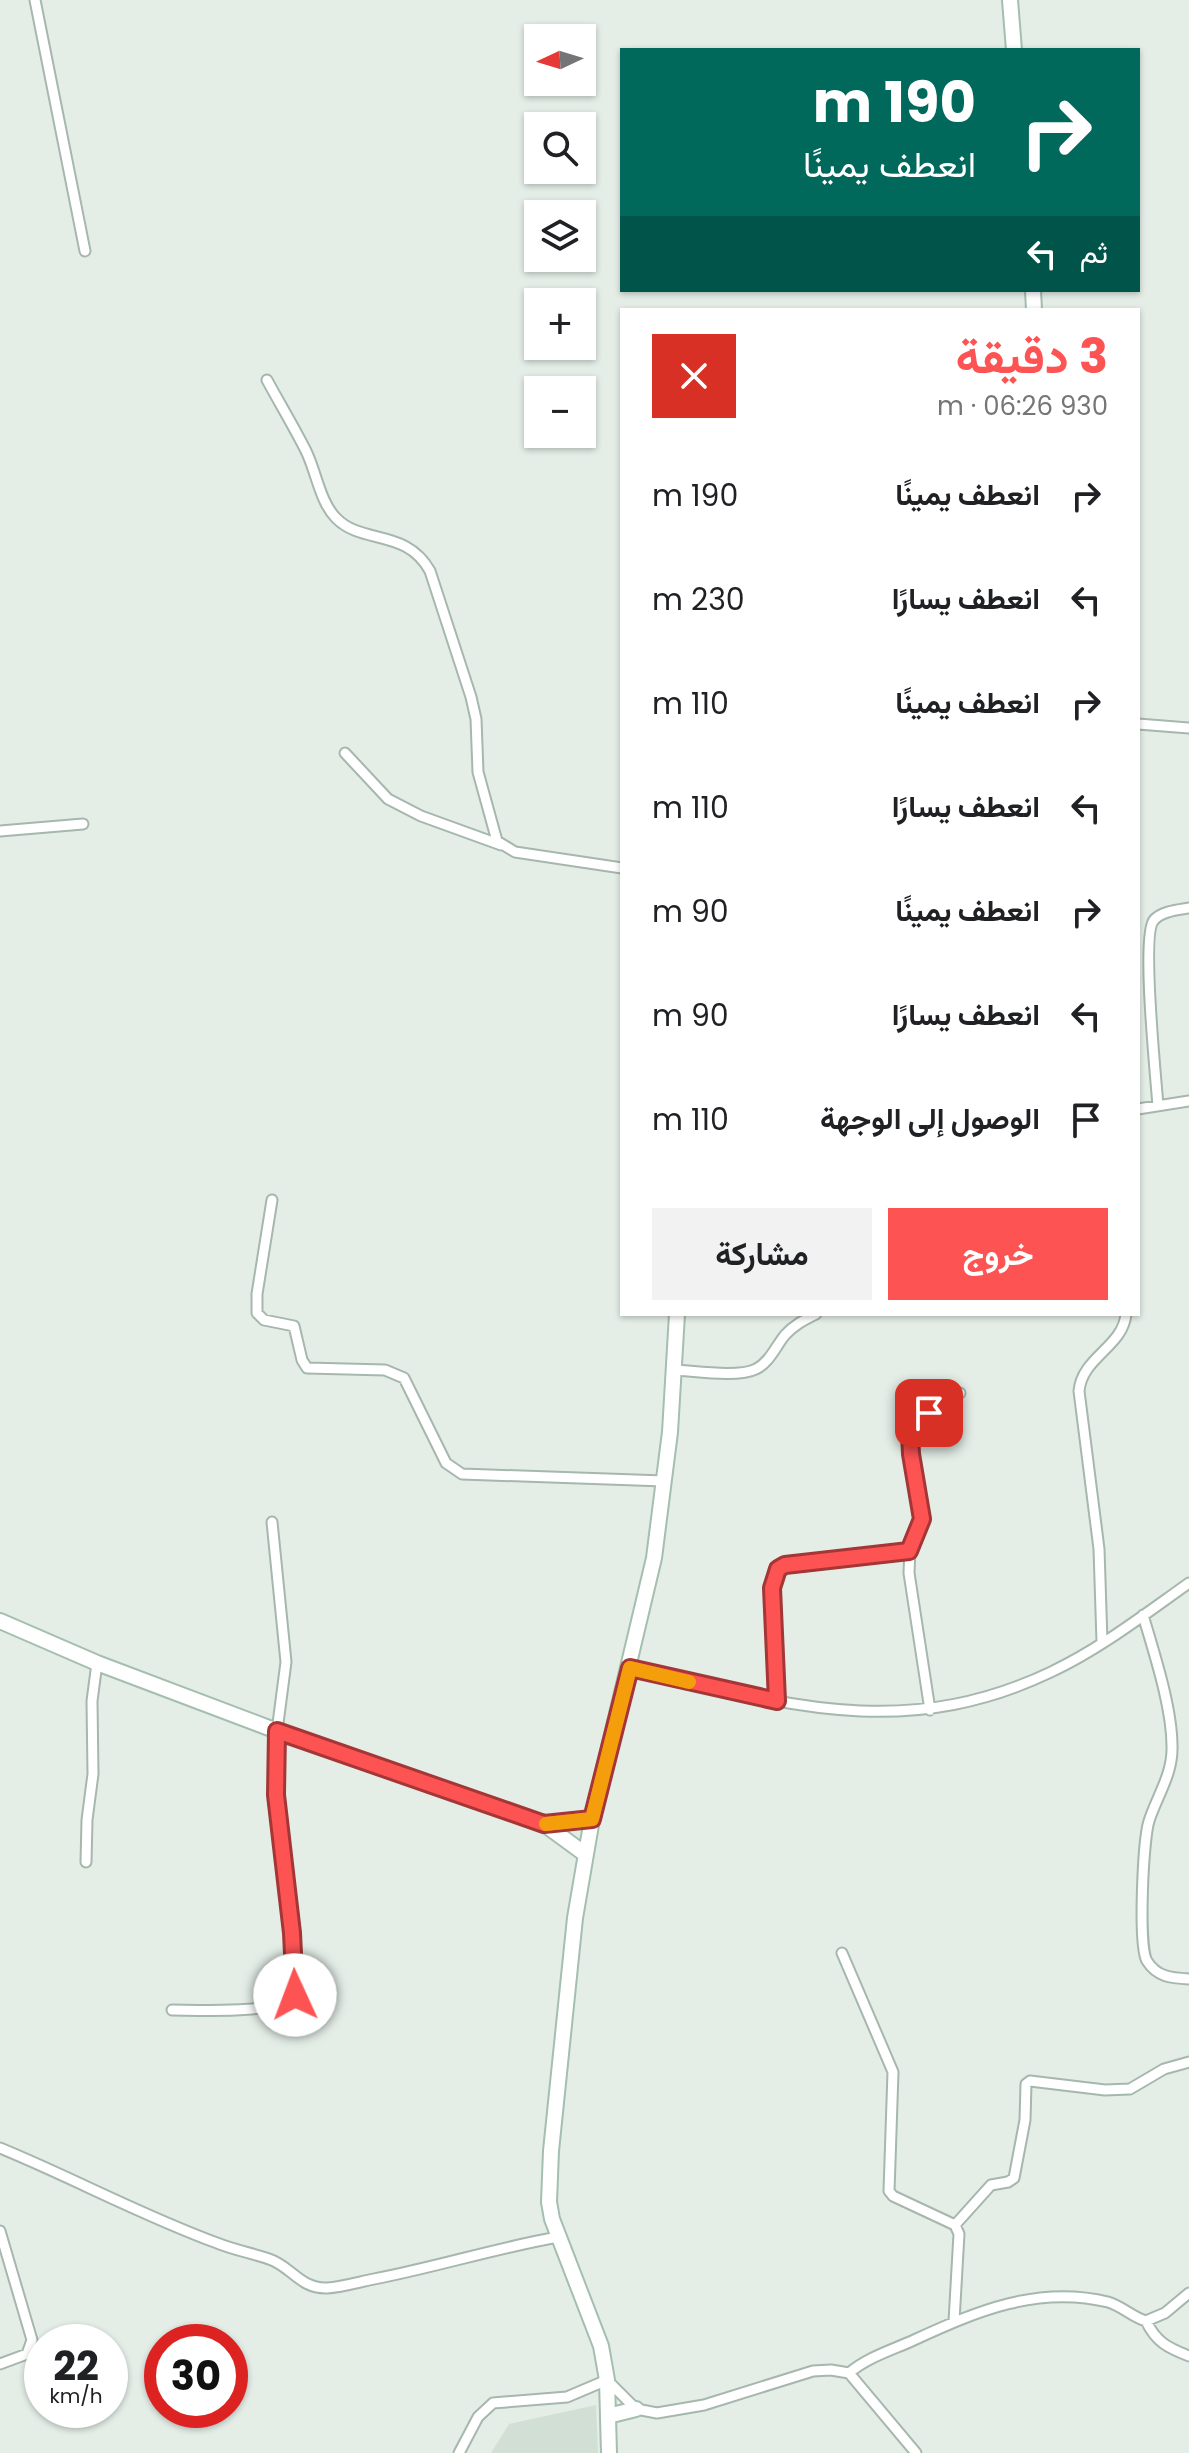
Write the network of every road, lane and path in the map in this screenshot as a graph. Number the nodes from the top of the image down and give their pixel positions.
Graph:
1 (35, 0) edge
2 (1010, 0) edge
3 (1014, 48) edge
4 (85, 251) dead end
5 (267, 380) dead end
6 (1140, 724) edge
7 (1189, 728) edge
8 (345, 753) dead end
9 (83, 824) dead end
10 (0, 831) edge
11 (501, 845) junction
12 (620, 868) edge
13 (1189, 908) edge
14 (1189, 1101) edge
15 (1158, 1106) junction
16 (1140, 1109) edge
17 (272, 1200) dead end
18 (677, 1316) edge
19 (812, 1316) edge
20 (1126, 1316) edge
21 (674, 1370) junction
22 (960, 1393) dead end
23 (664, 1481) junction
24 (272, 1522) dead end
25 (909, 1551) junction
26 (1189, 1583) edge
27 (1143, 1615) junction
28 (0, 1621) edge
29 (1102, 1642) junction
30 (97, 1663) junction
31 (630, 1668) junction
32 (777, 1701) junction
33 (930, 1710) junction
34 (277, 1731) junction
35 (592, 1819) junction
36 (544, 1824) junction
37 (585, 1854) junction
38 (86, 1862) dead end
39 (842, 1953) dead end
40 (1189, 1979) edge
41 (172, 2010) dead end
42 (1189, 2062) edge
43 (0, 2148) edge
44 (955, 2225) junction
45 (0, 2231) edge
46 (558, 2237) junction
47 (1189, 2293) edge
48 (954, 2321) junction
49 (1146, 2321) junction
50 (1189, 2356) edge
51 (0, 2364) edge
52 (849, 2373) junction
53 (607, 2380) junction
54 (636, 2409) junction
55 (608, 2416) junction
56 (459, 2453) edge
57 (609, 2453) edge
58 (916, 2453) edge

1 - 4 street
2 - 3 street
5 - 11 street
6 - 7 street
8 - 11 street
9 - 10 street
11 - 12 street
13 - 15 street
14 - 15 street
15 - 16 street
17 - 23 street
18 - 21 street
19 - 21 street
20 - 29 street
21 - 23 street
22 - 25 street
23 - 31 street
24 - 34 street
25 - 32 street
25 - 33 street
26 - 27 street
27 - 29 street
27 - 40 street
28 - 30 street
29 - 33 street
30 - 34 street
30 - 38 street
31 - 32 street
31 - 35 street
32 - 33 street
34 - 36 street
34 - 41 street
35 - 36 street
35 - 37 street
36 - 37 street
37 - 46 street
39 - 44 street
42 - 44 street
43 - 46 street
44 - 48 street
45 - 51 street
46 - 53 street
47 - 49 street
48 - 49 street
48 - 52 street
49 - 50 street
52 - 54 street
52 - 58 street
53 - 54 street
53 - 55 street
53 - 56 street
54 - 55 street
55 - 57 street

